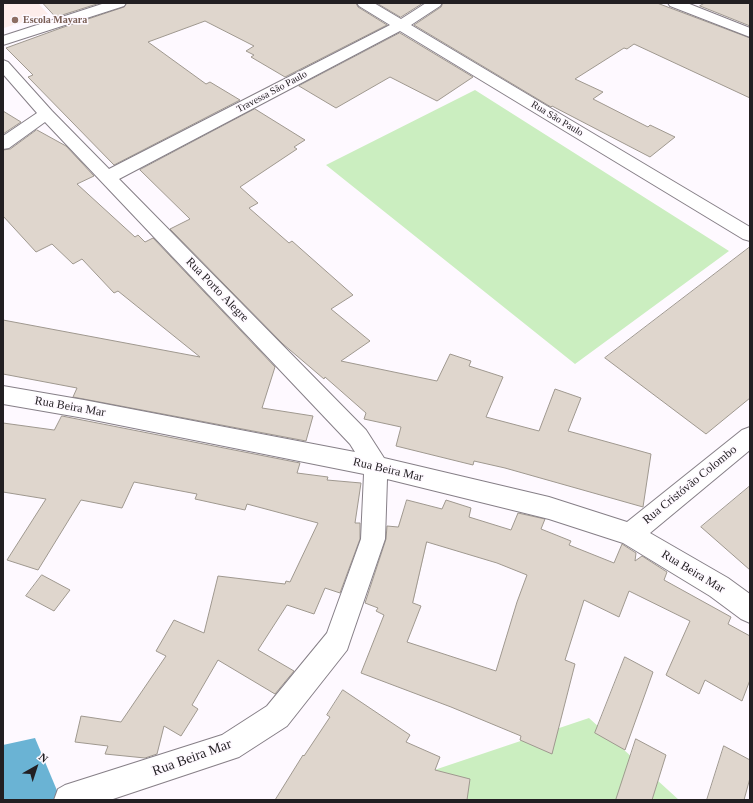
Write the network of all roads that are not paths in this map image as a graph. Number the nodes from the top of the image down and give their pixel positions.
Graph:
1 (119, 3) edge
2 (364, 3) edge
3 (435, 3) edge
4 (675, 3) edge
5 (401, 25) junction
6 (750, 33) edge
7 (3, 41) edge
8 (3, 64) edge
9 (46, 114) junction
10 (3, 144) edge
11 (108, 177) junction
12 (750, 235) edge
13 (3, 395) edge
14 (750, 436) edge
15 (376, 466) junction
16 (630, 534) junction
17 (750, 610) edge
18 (69, 800) edge

1 - 7 street
2 - 5 street, Rua São Paulo
3 - 5 street, Travessa São Paulo
4 - 6 street
5 - 11 street, Travessa São Paulo
5 - 12 street, Rua São Paulo
8 - 9 street, Rua Porto Alegre
9 - 10 street
9 - 11 street, Rua Porto Alegre
11 - 15 street, Rua Porto Alegre
13 - 15 street, Rua Beira Mar
14 - 16 street, Rua Cristóvão Colombo
15 - 16 street, Rua Beira Mar
15 - 18 street, Rua Beira Mar
16 - 17 street, Rua Beira Mar

